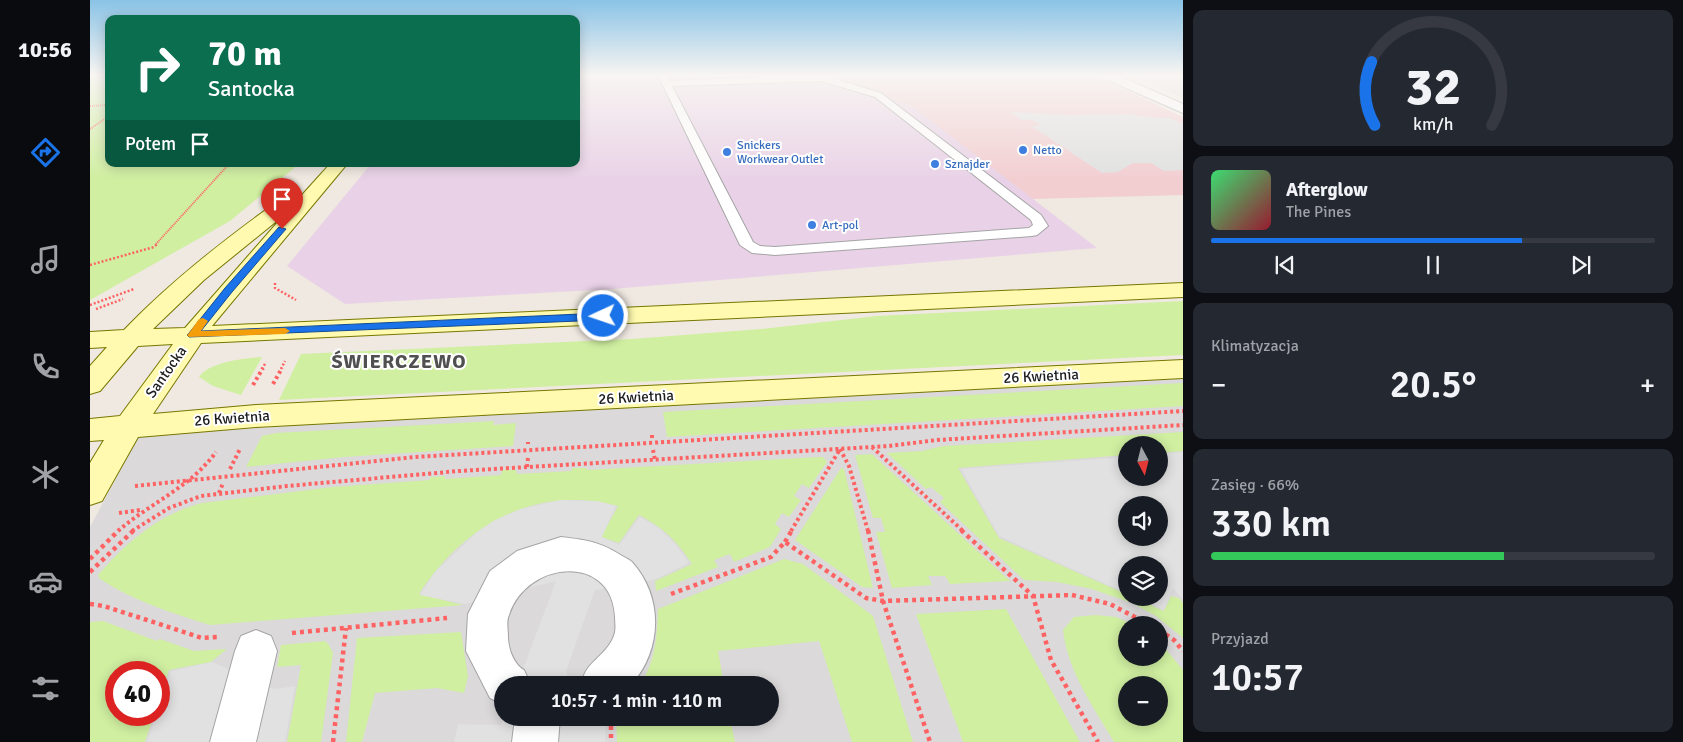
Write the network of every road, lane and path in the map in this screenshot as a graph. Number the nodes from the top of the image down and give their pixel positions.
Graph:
1 (679, 110) edge
2 (897, 110) edge
3 (105, 119) edge
4 (90, 128) edge
5 (226, 167) edge
6 (336, 167) edge
7 (90, 266) edge
8 (141, 288) dead end
9 (1183, 290) edge
10 (137, 292) dead end
11 (90, 306) edge
12 (90, 311) edge
13 (192, 335) junction
14 (131, 338) junction
15 (90, 340) edge
16 (288, 355) dead end
17 (269, 356) dead end
18 (1183, 369) edge
19 (90, 384) edge
20 (251, 388) dead end
21 (270, 389) dead end
22 (1183, 412) edge
23 (1183, 425) edge
24 (129, 426) junction
25 (90, 430) edge
26 (241, 447) dead end
27 (872, 447) junction
28 (218, 448) dead end
29 (840, 449) junction
30 (653, 450) dead end
31 (528, 458) dead end
32 (655, 460) junction
33 (527, 467) junction
34 (230, 469) dead end
35 (190, 480) junction
36 (223, 483) dead end
37 (150, 484) dead end
38 (90, 491) edge
39 (218, 494) junction
40 (140, 510) dead end
41 (113, 514) dead end
42 (785, 542) junction
43 (90, 559) edge
44 (90, 572) edge
45 (1034, 596) junction
46 (634, 601) junction
47 (883, 602) junction
48 (90, 604) edge
49 (488, 614) junction
50 (1133, 616) edge
51 (346, 628) junction
52 (1168, 636) edge
53 (255, 640) junction
54 (1183, 651) edge
55 (501, 676) edge
56 (610, 676) edge
57 (537, 726) edge
58 (611, 726) edge
59 (233, 742) edge
60 (333, 742) edge
61 (535, 742) edge
62 (611, 742) edge
63 (930, 742) edge
64 (1098, 742) edge

1 - 2 lane
3 - 4 path
5 - 7 path
6 - 13 street, Santocka
6 - 14 street, Santocka
8 - 11 path
9 - 13 street
10 - 12 path
13 - 14 street
13 - 24 street, Santocka
14 - 15 street
14 - 19 street, Santocka
16 - 21 path
17 - 20 path
18 - 24 street, 26 Kwietnia
22 - 35 path
23 - 27 path
24 - 25 street, 26 Kwietnia
24 - 38 street, Santocka
26 - 34 path
27 - 29 path
27 - 45 path
28 - 35 path
29 - 32 path
29 - 42 path
29 - 47 path
30 - 32 path
31 - 33 path
32 - 33 path
33 - 39 path
35 - 37 path
35 - 43 path
36 - 39 path
39 - 44 path
40 - 41 path
42 - 46 path
42 - 47 path
45 - 47 path
45 - 50 path
45 - 64 path
46 - 49 street
46 - 56 street
47 - 63 path
48 - 53 path
49 - 51 path
49 - 55 street
51 - 53 path
51 - 60 path
52 - 54 path
53 - 59 street
57 - 61 street
58 - 62 path

